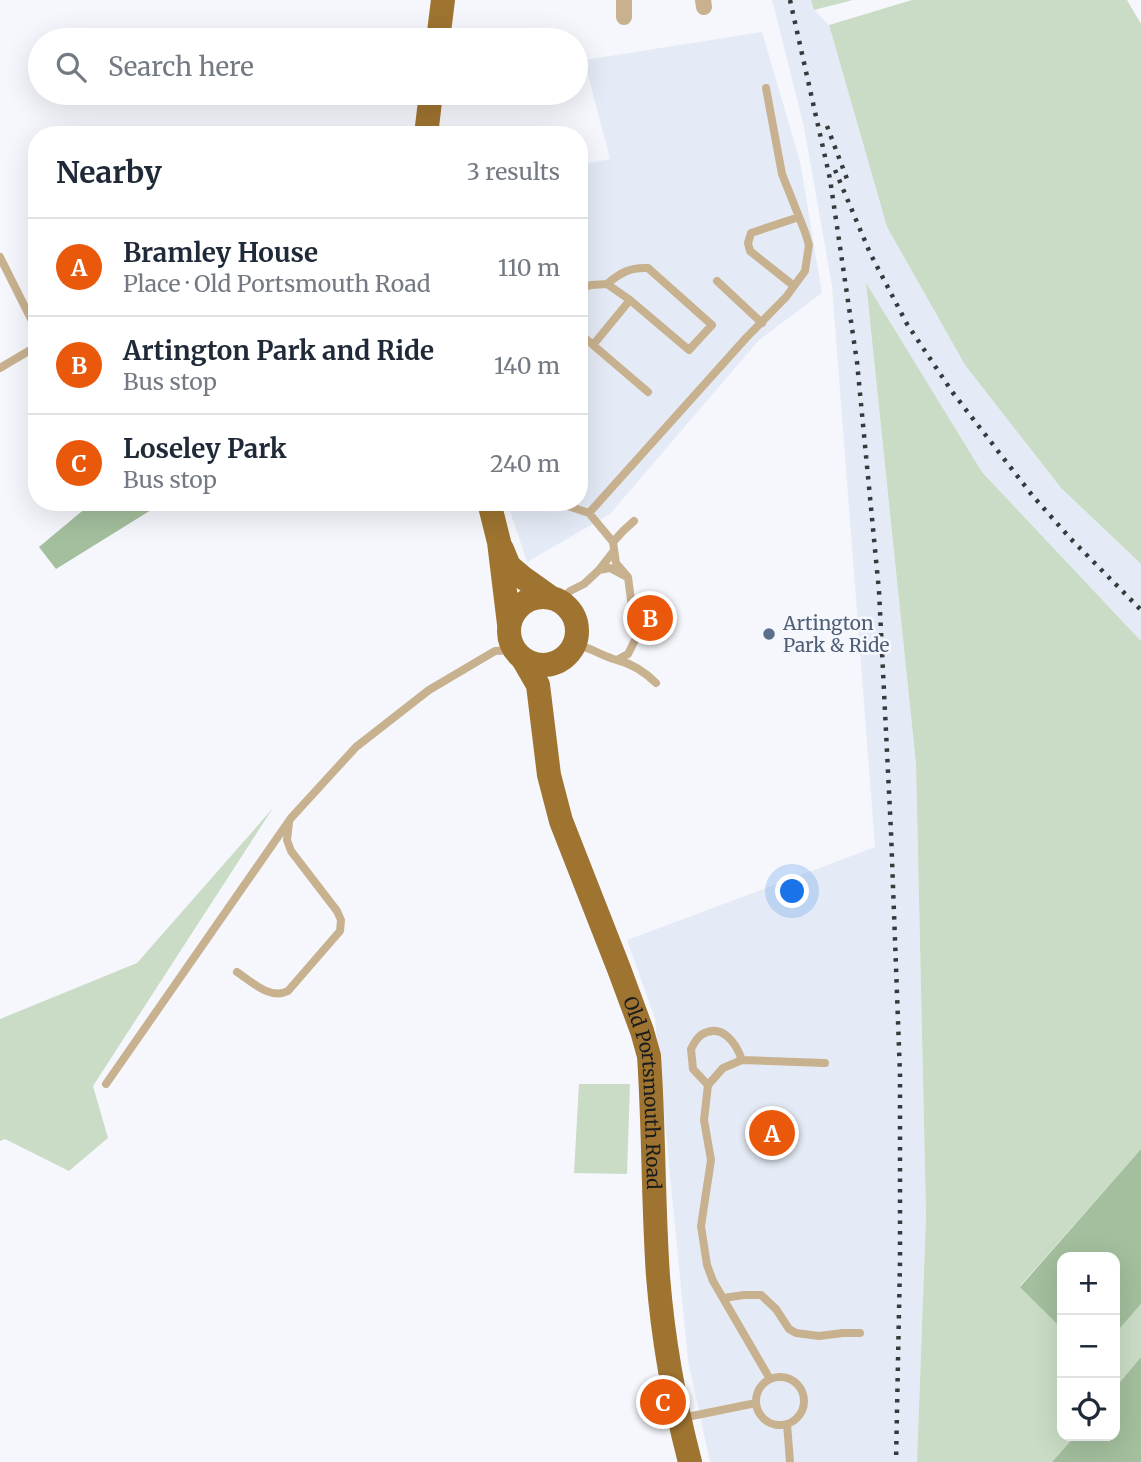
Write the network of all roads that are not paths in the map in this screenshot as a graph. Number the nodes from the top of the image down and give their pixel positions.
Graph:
1 (443, 0) edge
2 (440, 28) edge
3 (766, 88) dead end
4 (430, 105) edge
5 (427, 126) edge
6 (799, 217) junction
7 (0, 257) edge
8 (717, 281) dead end
9 (607, 284) junction
10 (588, 286) edge
11 (794, 286) junction
12 (630, 300) junction
13 (28, 313) edge
14 (762, 323) junction
15 (588, 341) edge
16 (593, 345) junction
17 (28, 351) edge
18 (0, 368) edge
19 (648, 392) dead end
20 (491, 511) edge
21 (583, 511) edge
22 (589, 513) junction
23 (634, 521) dead end
24 (499, 542) junction
25 (613, 542) junction
26 (613, 552) junction
27 (599, 570) junction
28 (628, 577) junction
29 (556, 598) junction
30 (509, 624) junction
31 (519, 654) junction
32 (567, 655) junction
33 (617, 660) junction
34 (656, 683) dead end
35 (545, 736) junction
36 (291, 818) junction
37 (237, 972) dead end
38 (742, 1060) junction
39 (825, 1063) dead end
40 (106, 1084) dead end
41 (708, 1085) junction
42 (723, 1298) junction
43 (860, 1333) dead end
44 (770, 1379) junction
45 (756, 1403) junction
46 (679, 1418) junction
47 (787, 1424) junction
48 (690, 1462) edge
49 (790, 1462) edge

1 - 2 main road
3 - 6 lane
4 - 5 main road
6 - 11 lane
6 - 11 lane
7 - 13 lane
8 - 14 lane
9 - 10 lane
9 - 12 lane
9 - 12 lane
11 - 14 lane
12 - 16 lane
14 - 22 lane
15 - 16 lane
16 - 19 lane
17 - 18 lane
20 - 24 main road
21 - 22 lane
22 - 25 lane
23 - 25 lane
24 - 29 main road
24 - 30 main road
25 - 26 lane
26 - 27 lane
26 - 28 lane
27 - 28 lane
27 - 29 lane
28 - 33 lane
29 - 30 main road
29 - 32 main road
30 - 31 main road
31 - 32 main road
31 - 35 main road, Old Portsmouth Road
31 - 36 lane
32 - 33 lane
32 - 35 main road, Old Portsmouth Road
33 - 34 lane
35 - 46 main road, Old Portsmouth Road
36 - 37 lane
36 - 40 lane
38 - 39 lane
38 - 41 lane
38 - 41 lane
41 - 42 lane
42 - 43 lane
42 - 44 lane
44 - 45 lane
44 - 47 lane
45 - 46 lane
45 - 47 lane
46 - 48 main road, Old Portsmouth Road
47 - 49 lane

